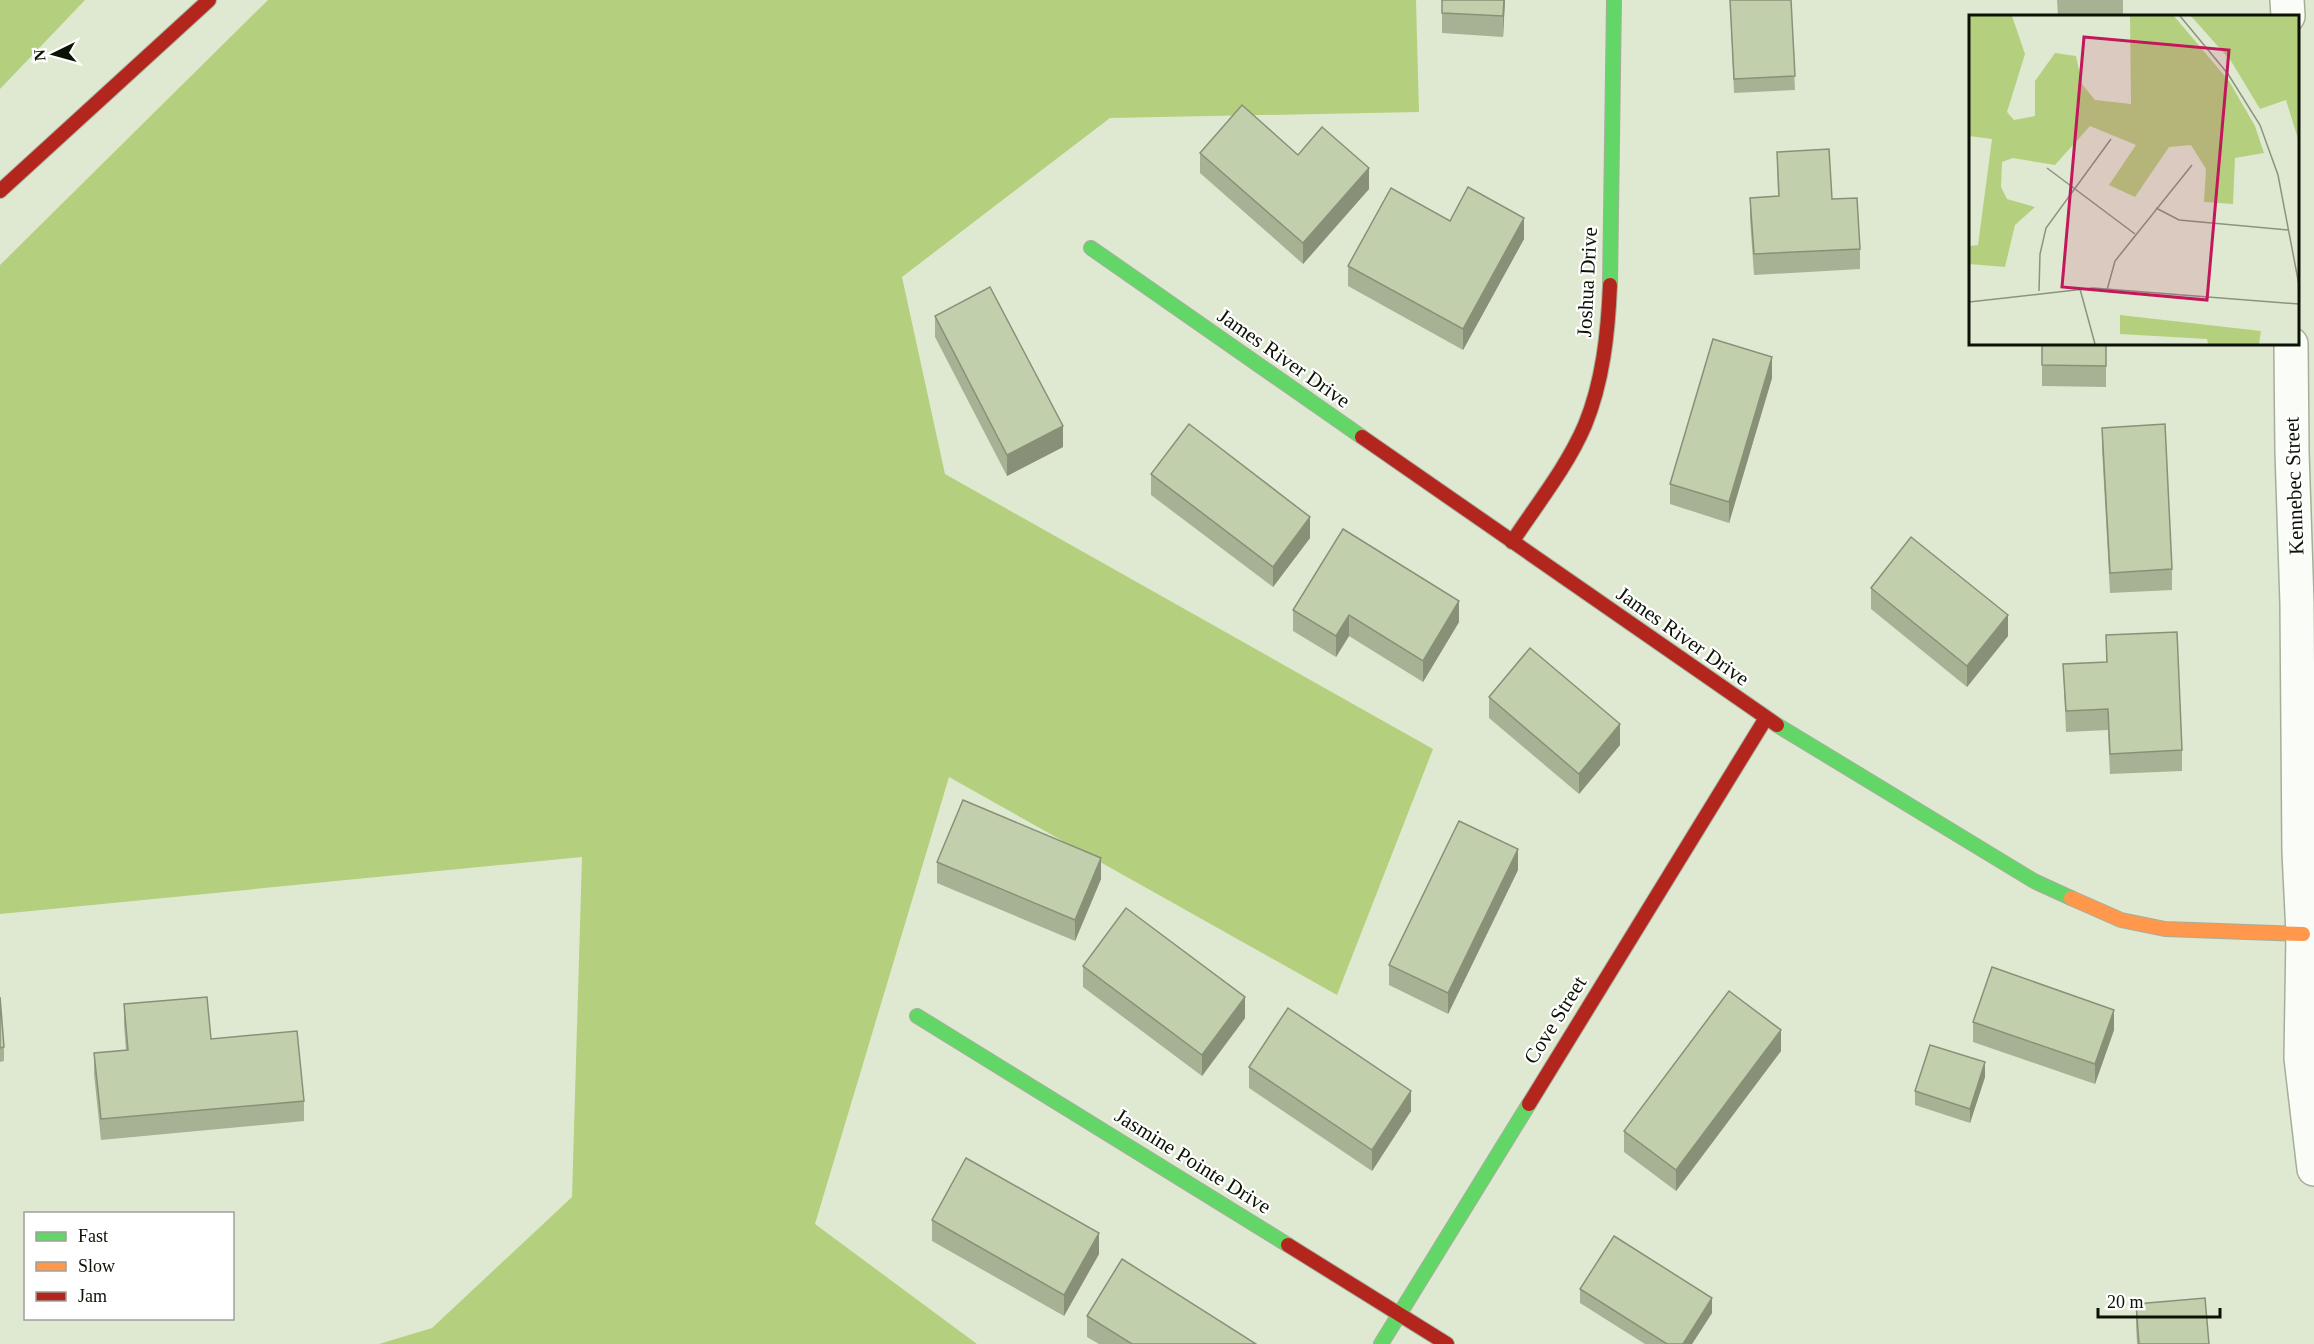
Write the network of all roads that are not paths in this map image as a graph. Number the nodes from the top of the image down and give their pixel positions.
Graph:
1 (209, 0) edge
2 (1614, 0) edge
3 (2287, 0) edge
4 (2288, 15) edge
5 (0, 191) edge
6 (1091, 248) dead end
7 (2291, 345) edge
8 (1512, 542) junction
9 (1766, 718) junction
10 (2303, 934) junction
11 (917, 1016) dead end
12 (2314, 1169) edge
13 (1400, 1313) junction
14 (1381, 1344) edge
15 (1447, 1344) edge

1 - 5 street
2 - 8 street, Joshua Drive
3 - 4 street
6 - 8 street, James River Drive
7 - 10 street, Kennebec Street
8 - 9 street, James River Drive
9 - 10 street, James River Drive
9 - 13 street, Cove Street
10 - 12 street, Kennebec Street
11 - 13 street, Jasmine Pointe Drive
13 - 14 street, Cove Street
13 - 15 street, Jasmine Pointe Drive

